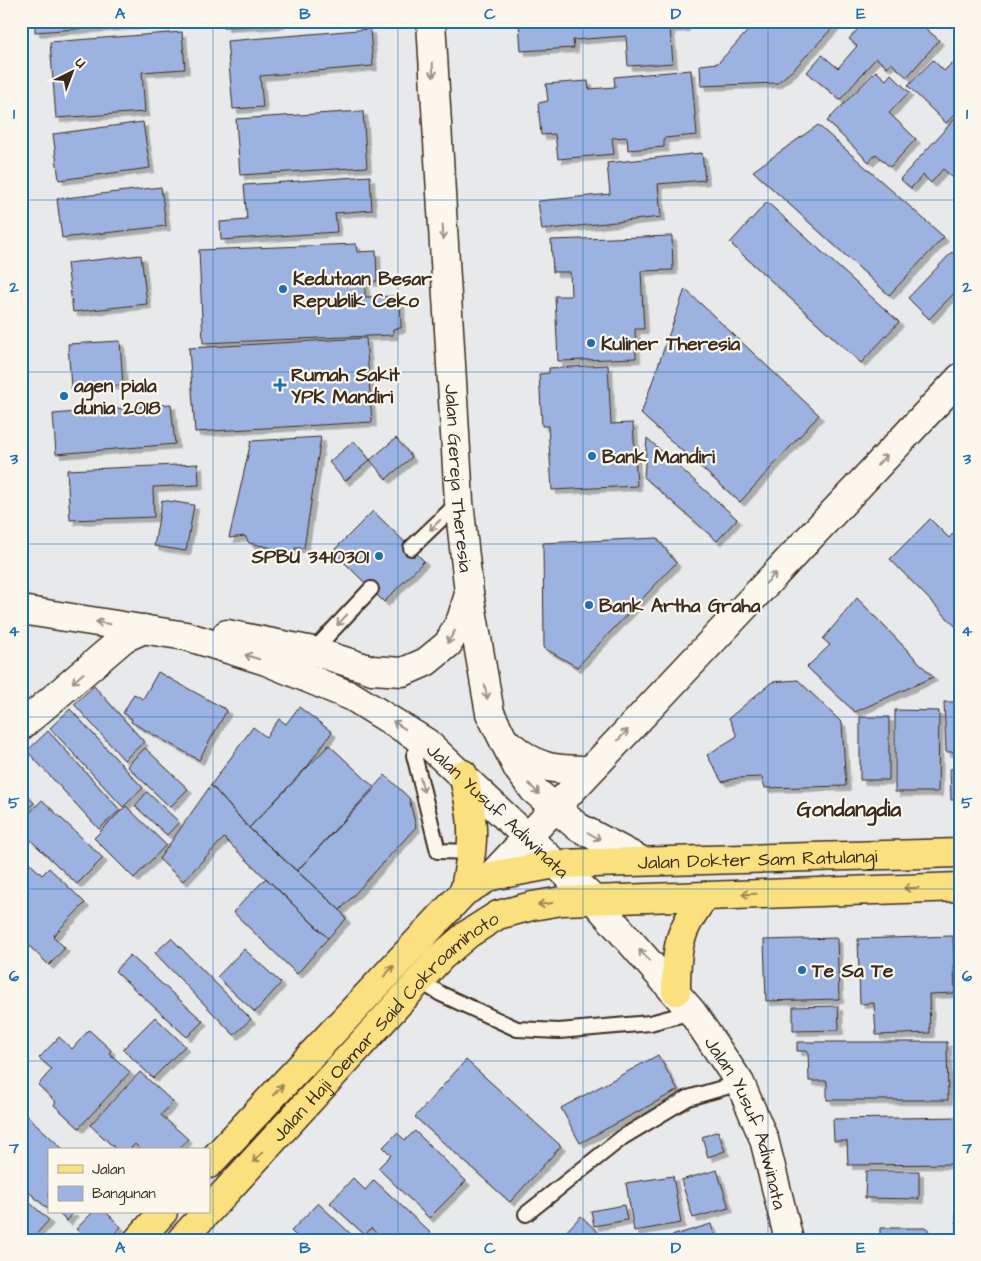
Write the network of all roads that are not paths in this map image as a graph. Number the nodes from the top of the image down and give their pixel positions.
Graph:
1 (431, 21) edge
2 (957, 387) edge
3 (458, 502) junction
4 (412, 548) dead end
5 (371, 589) dead end
6 (469, 593) junction
7 (21, 610) edge
8 (144, 629) junction
9 (186, 636) junction
10 (313, 650) junction
11 (21, 726) edge
12 (501, 738) junction
13 (427, 743) junction
14 (590, 770) junction
15 (463, 774) junction
16 (554, 808) junction
17 (528, 836) junction
18 (473, 852) junction
19 (960, 853) edge
20 (642, 861) junction
21 (556, 864) junction
22 (491, 876) junction
23 (960, 887) edge
24 (464, 892) junction
25 (705, 896) junction
26 (593, 899) junction
27 (420, 981) junction
28 (676, 991) junction
29 (692, 1012) junction
30 (740, 1082) junction
31 (210, 1163) edge
32 (210, 1209) edge
33 (161, 1214) edge
34 (205, 1214) edge
35 (526, 1214) dead end
36 (138, 1240) edge
37 (181, 1240) edge
38 (789, 1240) edge

1 -> 3 street, Jalan Gereja Theresia
14 -> 2 street, Jalan Haji Oemar Said Cokroaminoto
3 -> 4 lane
3 - 6 street, Jalan Gereja Theresia
5 -> 10 lane
6 -> 10 street
6 -> 12 street, Jalan Gereja Theresia
8 -> 7 street, Jalan Yusuf Adiwinata
8 - 9 street, Jalan Yusuf Adiwinata
8 -> 11 street
9 - 10 street
13 -> 9 street, Jalan Yusuf Adiwinata
12 - 14 street
12 -> 16 street, Jalan Gereja Theresia
13 - 15 street, Jalan Yusuf Adiwinata
13 -> 18 lane
14 - 16 street, Jalan Haji Oemar Said Cokroaminoto
15 - 17 street, Jalan Yusuf Adiwinata
15 - 18 main road
16 - 17 street, Jalan Haji Oemar Said Cokroaminoto
16 -> 20 street, Jalan Gereja Theresia
17 - 21 street, Jalan Yusuf Adiwinata
17 - 22 street, Jalan Haji Oemar Said Cokroaminoto
18 - 24 main road
19 - 20 main road, Jalan Dokter Sam Ratulangi
20 - 21 main road, Jalan Dokter Sam Ratulangi
21 - 22 main road, Jalan Haji Oemar Said Cokroaminoto
21 - 26 street, Jalan Yusuf Adiwinata
22 - 24 main road, Jalan Haji Oemar Said Cokroaminoto
23 -> 25 main road, Jalan Dokter Sam Ratulangi
31 -> 24 main road, Jalan Haji Oemar Said Cokroaminoto
25 - 26 main road, Jalan Dokter Sam Ratulangi
25 - 28 main road
26 -> 27 main road, Jalan Haji Oemar Said Cokroaminoto
28 -> 26 street, Jalan Yusuf Adiwinata
27 - 29 lane
27 -> 32 main road, Jalan Haji Oemar Said Cokroaminoto
28 - 29 street, Jalan Yusuf Adiwinata
29 - 30 street, Jalan Yusuf Adiwinata
30 - 35 lane
30 - 38 street, Jalan Yusuf Adiwinata
33 - 36 main road
34 - 37 main road, Jalan Haji Oemar Said Cokroaminoto

